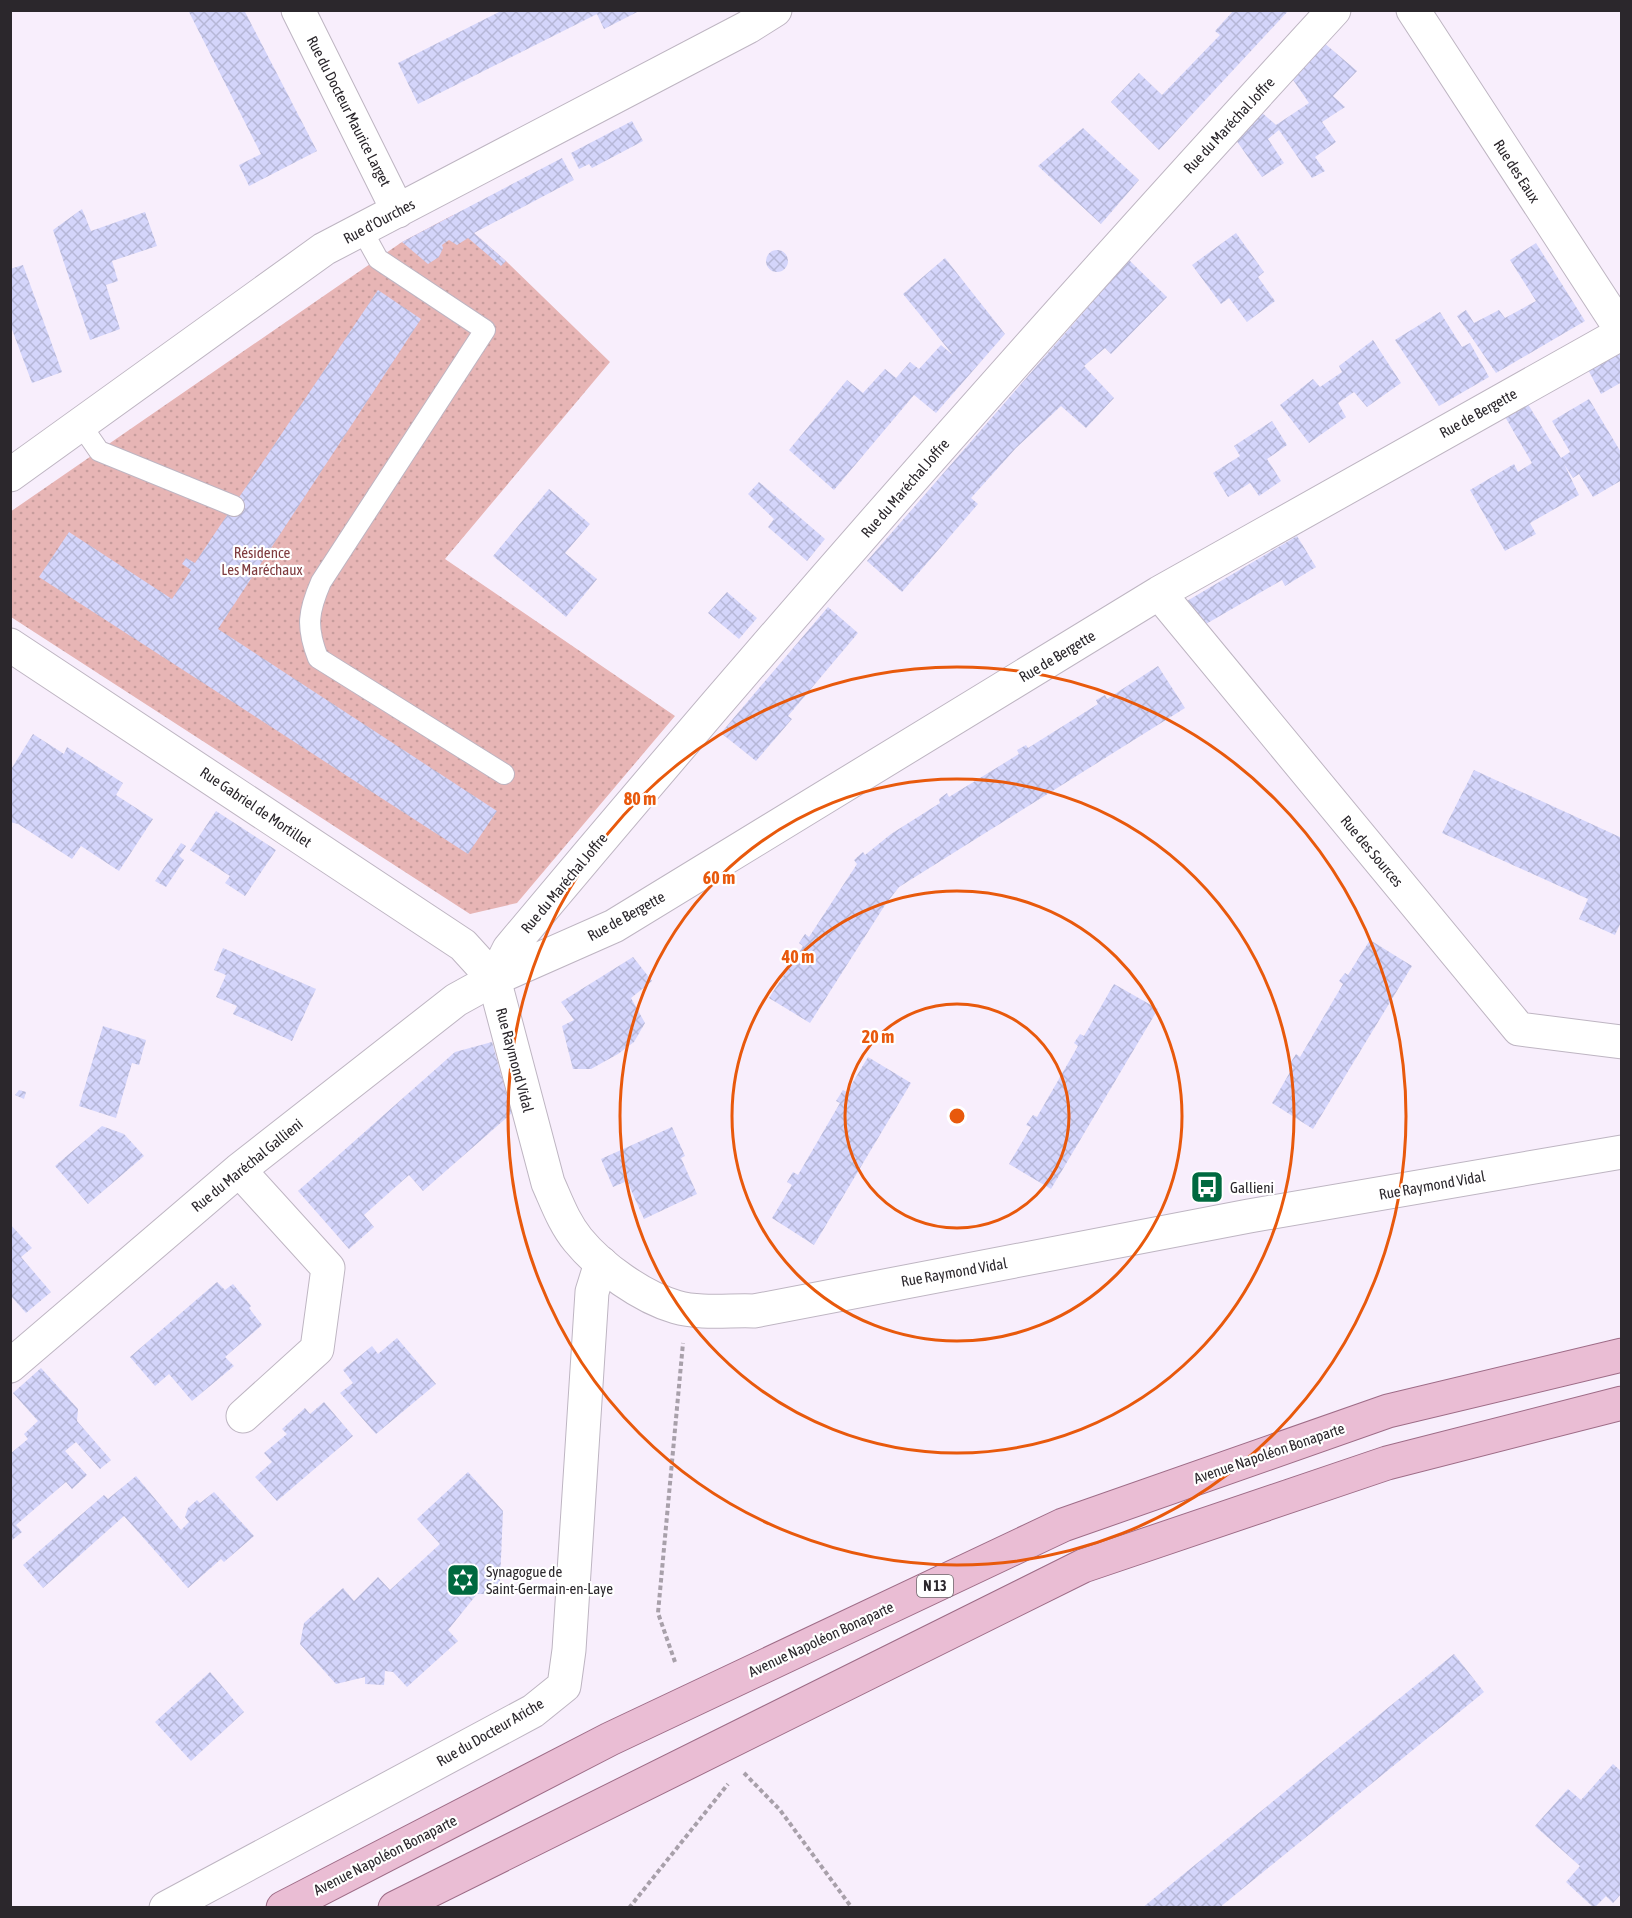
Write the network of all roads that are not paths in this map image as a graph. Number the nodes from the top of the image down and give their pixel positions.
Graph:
1 (298, 10) edge
2 (775, 10) edge
3 (1334, 10) edge
4 (1413, 10) edge
5 (398, 211) junction
6 (362, 230) junction
7 (1622, 332) edge
8 (81, 425) junction
9 (10, 475) edge
10 (234, 506) dead end
11 (1159, 593) junction
12 (10, 645) edge
13 (504, 774) dead end
14 (494, 979) junction
15 (1622, 1042) edge
16 (1622, 1152) edge
17 (238, 1170) junction
18 (601, 1263) junction
19 (1622, 1355) edge
20 (10, 1366) edge
21 (1622, 1403) edge
22 (243, 1416) dead end
23 (166, 1908) edge
24 (283, 1908) edge
25 (395, 1908) edge

1 - 5 street, Rue du Docteur Maurice Larget
2 - 5 street, Rue d'Ourches
3 - 14 street, Rue du Maréchal Joffre
4 - 7 street, Rue des Eaux
5 - 6 street, Rue d'Ourches
6 - 8 street, Rue d'Ourches
6 - 13 lane
7 - 11 street, Rue de Bergette
8 - 9 street, Rue d'Ourches
8 - 10 lane
11 - 14 street, Rue de Bergette
11 - 15 street, Rue des Sources
12 - 14 street, Rue Gabriel de Mortillet
14 - 17 street, Rue du Maréchal Gallieni
14 - 18 street, Rue Raymond Vidal
16 - 18 street, Rue Raymond Vidal
17 - 20 street, Rue du Maréchal Gallieni
17 - 22 street
18 - 23 street, Rue du Docteur Ariche
19 - 24 main road, Avenue Napoléon Bonaparte / N 13
21 - 25 main road

